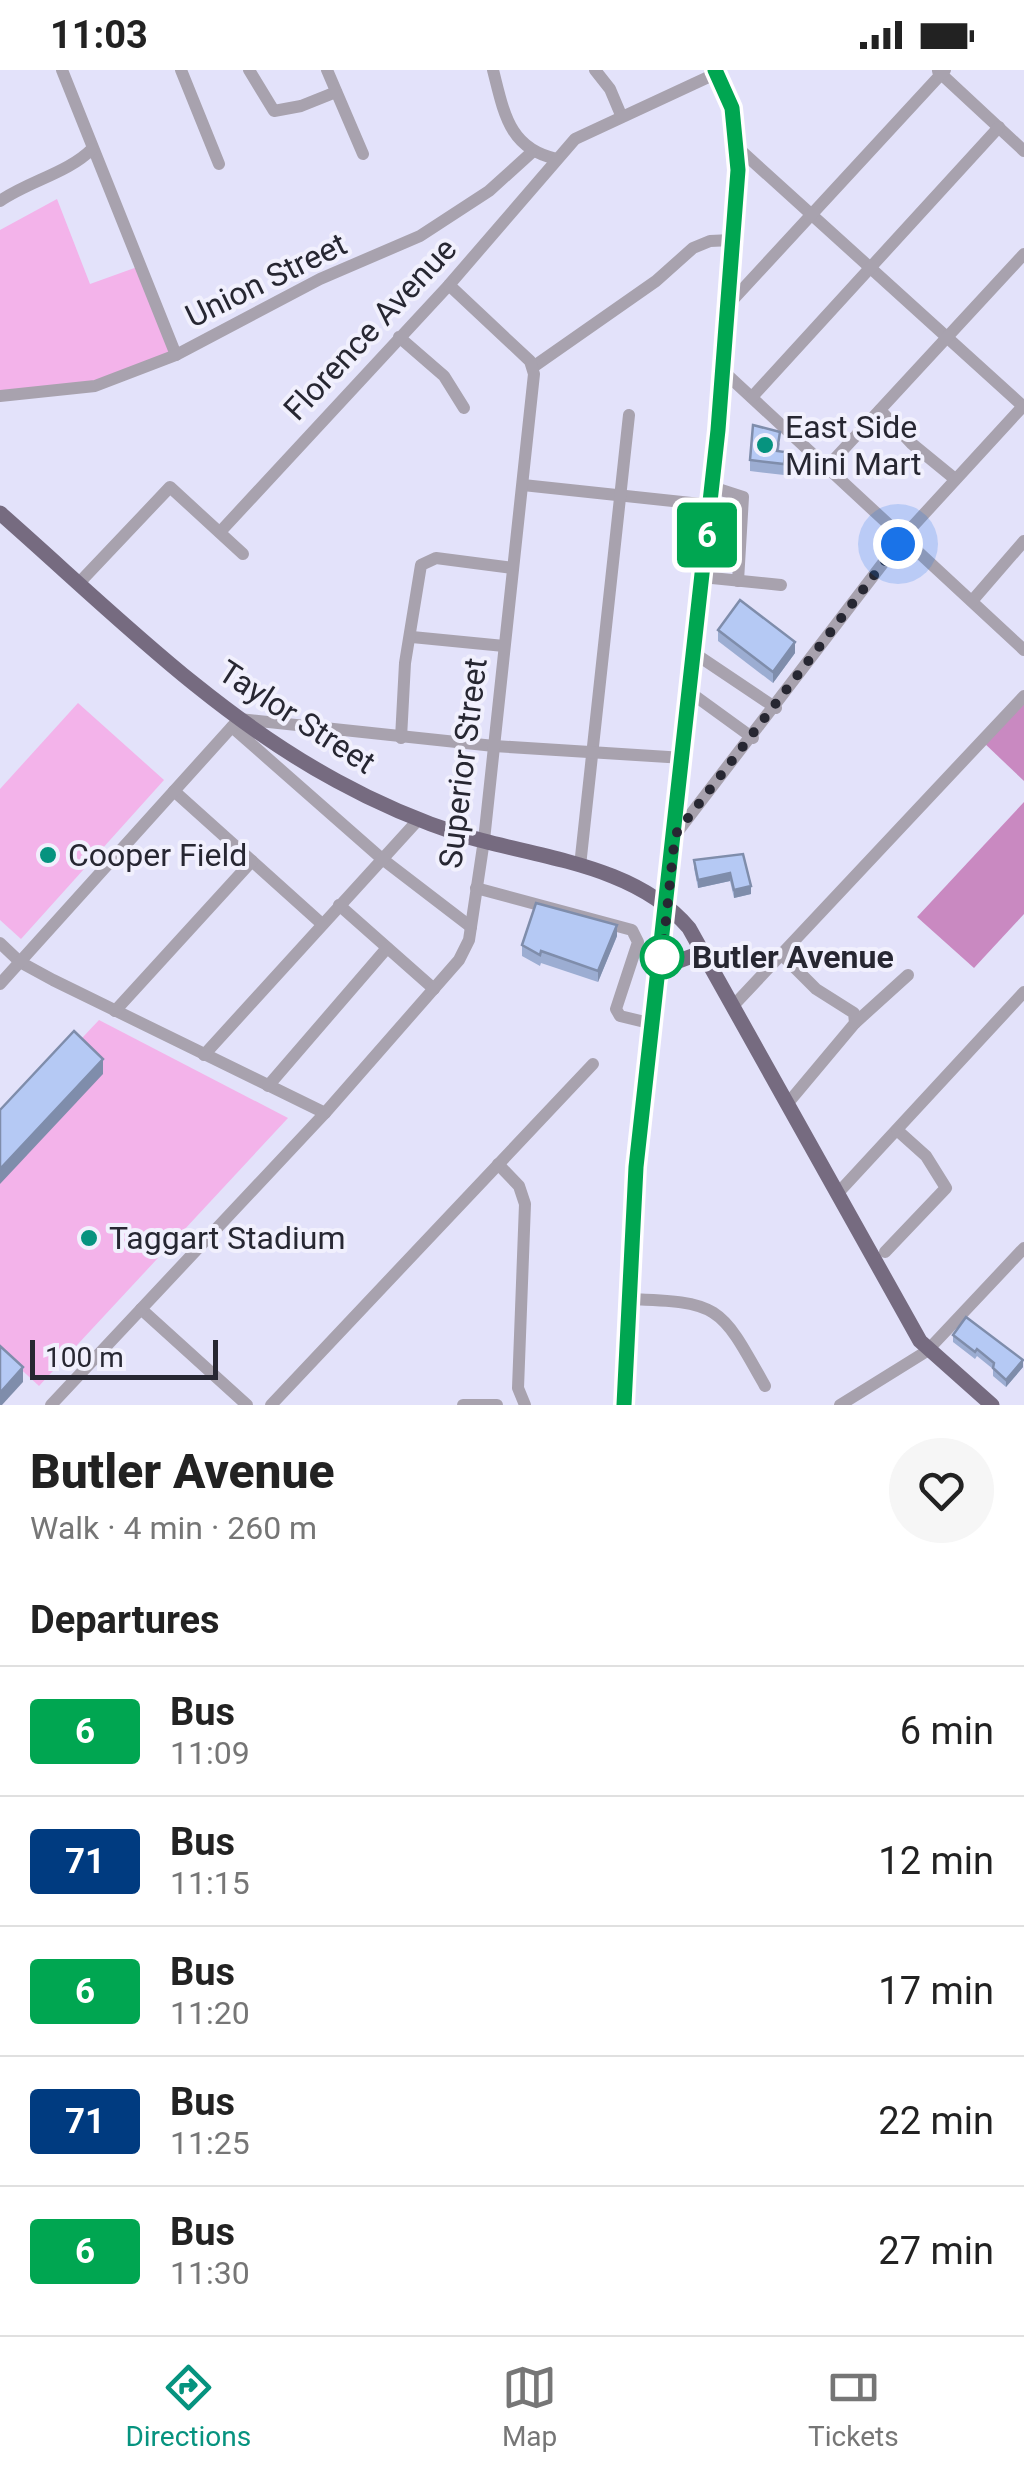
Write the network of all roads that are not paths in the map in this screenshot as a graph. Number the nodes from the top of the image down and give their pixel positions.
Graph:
1 (62, 70) edge
2 (181, 70) edge
3 (249, 70) edge
4 (327, 70) edge
5 (595, 70) edge
6 (496, 71) edge
7 (941, 71) edge
8 (716, 72) edge
9 (336, 92) junction
10 (621, 115) junction
11 (999, 128) junction
12 (738, 148) junction
13 (92, 149) junction
14 (1024, 151) edge
15 (530, 153) junction
16 (363, 154) dead end
17 (557, 159) junction
18 (219, 164) dead end
19 (0, 201) edge
20 (813, 212) junction
21 (732, 240) junction
22 (1024, 254) edge
23 (873, 269) junction
24 (449, 285) junction
25 (728, 305) junction
26 (400, 336) junction
27 (947, 337) junction
28 (176, 355) junction
29 (533, 367) junction
30 (723, 371) junction
31 (0, 396) edge
32 (752, 398) junction
33 (1024, 406) edge
34 (464, 408) dead end
35 (880, 410) junction
36 (629, 415) dead end
37 (828, 466) junction
38 (955, 479) junction
39 (523, 485) junction
40 (712, 487) junction
41 (619, 494) junction
42 (710, 505) junction
43 (0, 514) edge
44 (220, 532) junction
45 (903, 537) junction
46 (1024, 541) edge
47 (243, 554) dead end
48 (513, 568) junction
49 (702, 577) junction
50 (738, 581) junction
51 (80, 583) junction
52 (781, 585) dead end
53 (972, 601) junction
54 (412, 637) junction
55 (504, 646) junction
56 (1024, 650) edge
57 (694, 653) junction
58 (691, 693) junction
59 (1024, 696) edge
60 (776, 708) junction
61 (236, 723) junction
62 (401, 738) junction
63 (752, 738) junction
64 (494, 746) junction
65 (591, 753) junction
66 (684, 758) junction
67 (174, 791) junction
68 (418, 819) junction
69 (675, 835) junction
70 (484, 840) junction
71 (382, 858) junction
72 (252, 861) junction
73 (580, 866) junction
74 (476, 888) junction
75 (668, 903) junction
76 (338, 905) junction
77 (322, 924) junction
78 (471, 927) junction
79 (0, 943) edge
80 (387, 948) junction
81 (703, 952) junction
82 (782, 955) junction
83 (20, 962) junction
84 (660, 968) junction
85 (908, 975) dead end
86 (0, 984) edge
87 (434, 990) junction
88 (1024, 992) edge
89 (733, 1006) junction
90 (115, 1010) junction
91 (855, 1023) junction
92 (653, 1024) junction
93 (204, 1055) junction
94 (593, 1064) dead end
95 (268, 1086) junction
96 (788, 1103) junction
97 (324, 1114) junction
98 (896, 1130) junction
99 (498, 1164) junction
100 (838, 1193) junction
101 (885, 1252) dead end
102 (1022, 1253) edge
103 (628, 1299) junction
104 (141, 1309) junction
105 (927, 1351) junction
106 (765, 1386) dead end
107 (51, 1405) edge
108 (246, 1405) edge
109 (271, 1405) edge
110 (462, 1405) edge
111 (497, 1405) edge
112 (525, 1405) edge
113 (624, 1405) edge
114 (840, 1405) edge
115 (992, 1405) edge

1 - 13 street
2 - 18 street
3 - 9 street
4 - 9 street
5 - 10 street
6 - 15 street
7 - 11 street
7 - 20 street
8 - 10 street
8 - 12 main road
9 - 16 street
10 - 17 street
11 - 14 street
11 - 23 street
12 - 20 street
12 - 21 main road
13 - 19 street
13 - 28 street
15 - 17 street
15 - 28 street, Union Street
17 - 24 street, Florence Avenue
20 - 23 street
20 - 25 street
21 - 25 main road
21 - 29 street
22 - 27 street
23 - 27 street
23 - 32 street
24 - 26 street, Florence Avenue
24 - 29 street
25 - 30 main road
26 - 34 street
26 - 44 street, Florence Avenue
27 - 33 street
27 - 35 street
28 - 31 street, Union Street
29 - 39 street, Superior Street
30 - 32 street
30 - 40 main road
32 - 37 street
33 - 38 street
35 - 37 street
35 - 38 street
36 - 41 street
37 - 45 street
38 - 45 street
39 - 41 street
39 - 48 street, Superior Street
40 - 42 main road
40 - 50 street
41 - 42 street
41 - 65 street
42 - 49 main road
43 - 51 main road, Taylor Street
44 - 47 street
44 - 51 street
45 - 53 street
45 - 60 street
46 - 53 street
48 - 54 street
48 - 55 street, Superior Street
49 - 50 street
49 - 57 main road
50 - 52 street
51 - 61 main road, Taylor Street
53 - 56 street
54 - 55 street
54 - 62 street
55 - 64 street, Superior Street
57 - 58 main road
57 - 60 street
58 - 63 street
58 - 66 main road
59 - 82 street
60 - 63 street
61 - 62 street
61 - 67 street
61 - 68 main road, Taylor Street
61 - 71 street, Taylor Street
62 - 64 street
63 - 69 street
64 - 65 street
64 - 70 street, Superior Street
65 - 66 street
65 - 73 street
66 - 69 main road
67 - 72 street
67 - 83 street
68 - 70 main road, Taylor Street
68 - 71 street
69 - 75 main road
70 - 73 main road, Taylor Street
70 - 74 street, Superior Street
71 - 76 street
71 - 78 street, Taylor Street
72 - 77 street
72 - 90 street
73 - 75 main road, Taylor Street
74 - 78 street, Superior Street
74 - 92 street
75 - 81 main road
75 - 84 main road
76 - 77 street
76 - 80 street
77 - 93 street
78 - 87 street, Superior Street
79 - 83 street
80 - 87 street
80 - 95 street
81 - 84 main road
81 - 89 main road
82 - 89 street
82 - 91 street
83 - 86 street
83 - 90 street
84 - 92 main road
85 - 91 street
87 - 97 street, Superior Street
88 - 98 street
89 - 96 main road
90 - 93 street
91 - 96 street
92 - 103 main road
93 - 95 street
94 - 99 street
95 - 97 street
96 - 100 main road
97 - 104 street, Superior Street
98 - 100 street
98 - 101 street
99 - 109 street
99 - 112 street
100 - 105 main road
102 - 105 street
103 - 106 street
103 - 113 main road
104 - 107 street, Superior Street
104 - 108 street
105 - 114 street
105 - 115 main road
110 - 111 street

